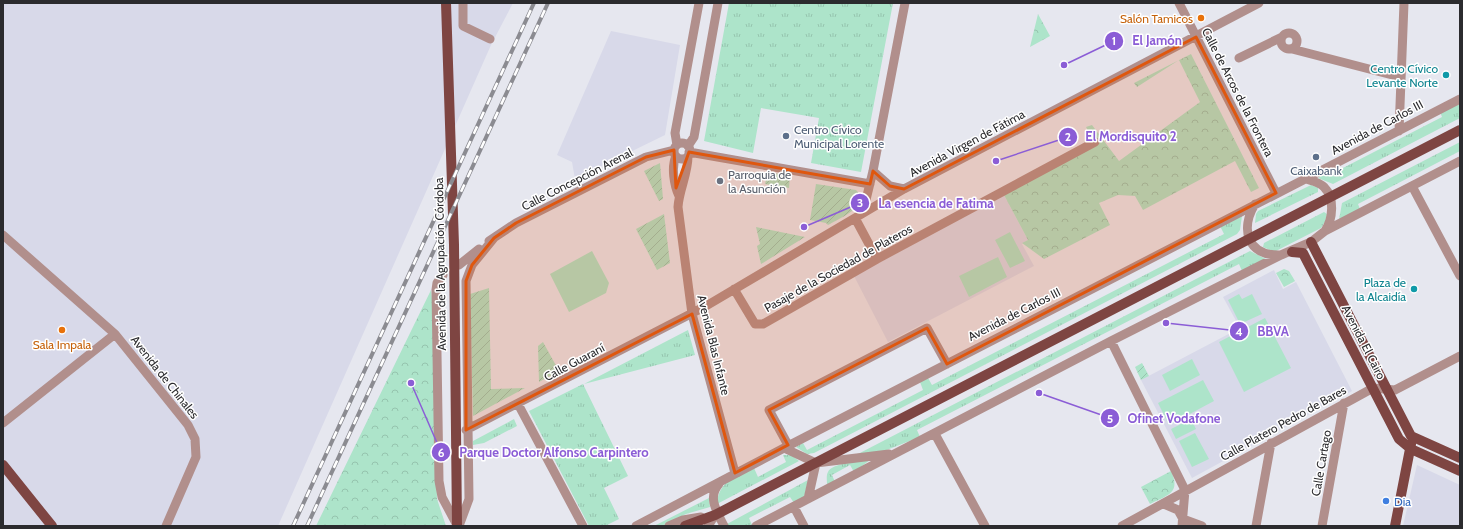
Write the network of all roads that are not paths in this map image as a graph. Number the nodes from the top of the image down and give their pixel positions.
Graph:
1 (446, 3) edge
2 (463, 3) edge
3 (699, 3) edge
4 (718, 3) edge
5 (905, 3) edge
6 (1179, 3) edge
7 (1259, 3) edge
8 (1404, 3) edge
9 (1196, 37) junction
10 (490, 39) dead end
11 (1239, 58) dead end
12 (1400, 77) junction
13 (1460, 99) edge
14 (1460, 130) edge
15 (1399, 131) junction
16 (1095, 142) dead end
17 (675, 150) junction
18 (688, 152) junction
19 (1460, 161) edge
20 (873, 171) junction
21 (1306, 179) junction
22 (870, 184) junction
23 (1412, 186) junction
24 (904, 189) junction
25 (1276, 193) junction
26 (679, 196) junction
27 (1330, 198) junction
28 (1256, 203) junction
29 (863, 212) junction
30 (855, 218) junction
31 (1325, 231) junction
32 (3, 235) edge
33 (494, 238) junction
34 (1249, 239) junction
35 (1311, 242) junction
36 (1292, 252) junction
37 (1281, 255) junction
38 (877, 258) junction
39 (459, 265) dead end
40 (1458, 270) edge
41 (443, 275) dead end
42 (734, 289) junction
43 (692, 314) junction
44 (116, 334) junction
45 (1111, 341) junction
46 (1460, 356) edge
47 (947, 364) junction
48 (1373, 388) junction
49 (1388, 390) junction
50 (1344, 403) junction
51 (518, 404) junction
52 (3, 423) edge
53 (466, 430) junction
54 (935, 434) junction
55 (1411, 436) junction
56 (1271, 443) junction
57 (786, 446) junction
58 (1411, 449) junction
59 (896, 453) junction
60 (1460, 458) edge
61 (816, 463) junction
62 (3, 464) edge
63 (1460, 471) edge
64 (735, 473) junction
65 (721, 482) junction
66 (1185, 490) junction
67 (808, 499) junction
68 (1164, 504) junction
69 (794, 507) junction
70 (716, 515) junction
71 (1182, 523) edge
72 (52, 526) edge
73 (166, 526) edge
74 (458, 526) edge
75 (583, 526) edge
76 (636, 526) edge
77 (669, 526) edge
78 (686, 526) edge
79 (702, 526) edge
80 (708, 526) edge
81 (724, 526) edge
82 (756, 526) edge
83 (804, 526) edge
84 (985, 526) edge
85 (1122, 526) edge
86 (1202, 526) edge
87 (1256, 526) edge
88 (1322, 526) edge
89 (1395, 526) edge

1 - 74 main road, Avenida de la Agrupación Córdoba
2 - 10 street
3 - 17 street, Avenida Blas Infante
4 - 18 street, Avenida Blas Infante
5 - 20 street
6 - 9 street, Calle de Arcos de la Frontera
7 - 9 street, Avenida Virgen de Fátima
8 - 12 street
9 - 24 street, Avenida Virgen de Fátima
9 - 25 street, Calle de Arcos de la Frontera
11 - 12 street
12 - 15 street
13 - 15 street, Avenida de Carlos III
14 - 27 main road
15 - 21 street, Avenida de Carlos III
16 - 38 street, Pasaje de la Sociedad de Plateros
17 - 18 street
17 - 18 street
17 - 26 street, Avenida Blas Infante
17 - 33 street, Calle Concepción Arenal
18 - 22 street
18 - 26 street, Avenida Blas Infante
19 - 23 street
20 - 22 street
20 - 24 street
21 - 25 street, Avenida de Carlos III
21 - 27 street
22 - 29 street
23 - 31 street
23 - 40 street
24 - 29 street, Avenida Virgen de Fátima
25 - 28 street, Avenida de Carlos III
26 - 43 street, Avenida Blas Infante
27 - 31 street
27 - 34 main road
28 - 34 street
28 - 47 street, Avenida de Carlos III
29 - 30 street, Avenida Virgen de Fátima
30 - 38 street
30 - 42 street, Avenida Virgen de Fátima
31 - 35 street
32 - 44 street, Avenida de Chinales
33 - 39 street, Avenida de la Agrupación Córdoba
33 - 53 street, Avenida de la Agrupación Córdoba
34 - 37 street
34 - 61 main road
35 - 36 street
35 - 49 main road, Avenida El Cairo
36 - 37 street
36 - 48 main road, Avenida El Cairo
37 - 45 street
38 - 42 street, Pasaje de la Sociedad de Plateros
41 - 74 street, Avenida de la Agrupación Córdoba
42 - 43 street, Avenida Virgen de Fátima
43 - 51 street, Calle Guaraní
43 - 64 street, Avenida Blas Infante
44 - 52 street, Avenida de Chinales
44 - 73 street, Avenida de Chinales
45 - 54 street
45 - 66 street
46 - 49 street
47 - 57 street, Avenida de Carlos III
47 - 57 street
48 - 49 street
48 - 50 street, Calle Platero Pedro de Bares
48 - 58 main road, Avenida El Cairo
49 - 55 main road, Avenida El Cairo
50 - 56 street, Calle Platero Pedro de Bares
50 - 88 street, Calle Cartago
51 - 53 street, Calle Guaraní
51 - 75 street
53 - 74 street, Avenida de la Agrupación Córdoba
54 - 59 street
54 - 84 street
55 - 58 main road, Avenida El Cairo
55 - 60 main road
56 - 66 street, Calle Platero Pedro de Bares
56 - 87 street
57 - 61 street
57 - 64 street, Avenida de Carlos III
58 - 63 main road, Avenida El Cairo
58 - 89 main road
59 - 61 street
59 - 67 street
61 - 67 street
61 - 70 main road
62 - 72 main road
64 - 65 street, Avenida de Carlos III
65 - 70 street
65 - 76 street, Avenida de Carlos III
66 - 68 street, Calle Platero Pedro de Bares
66 - 71 street
67 - 69 street
68 - 71 street
68 - 85 street, Calle Platero Pedro de Bares
69 - 82 street
69 - 83 street
70 - 77 street
70 - 78 main road
70 - 79 main road
70 - 80 street
70 - 81 street
71 - 86 street

